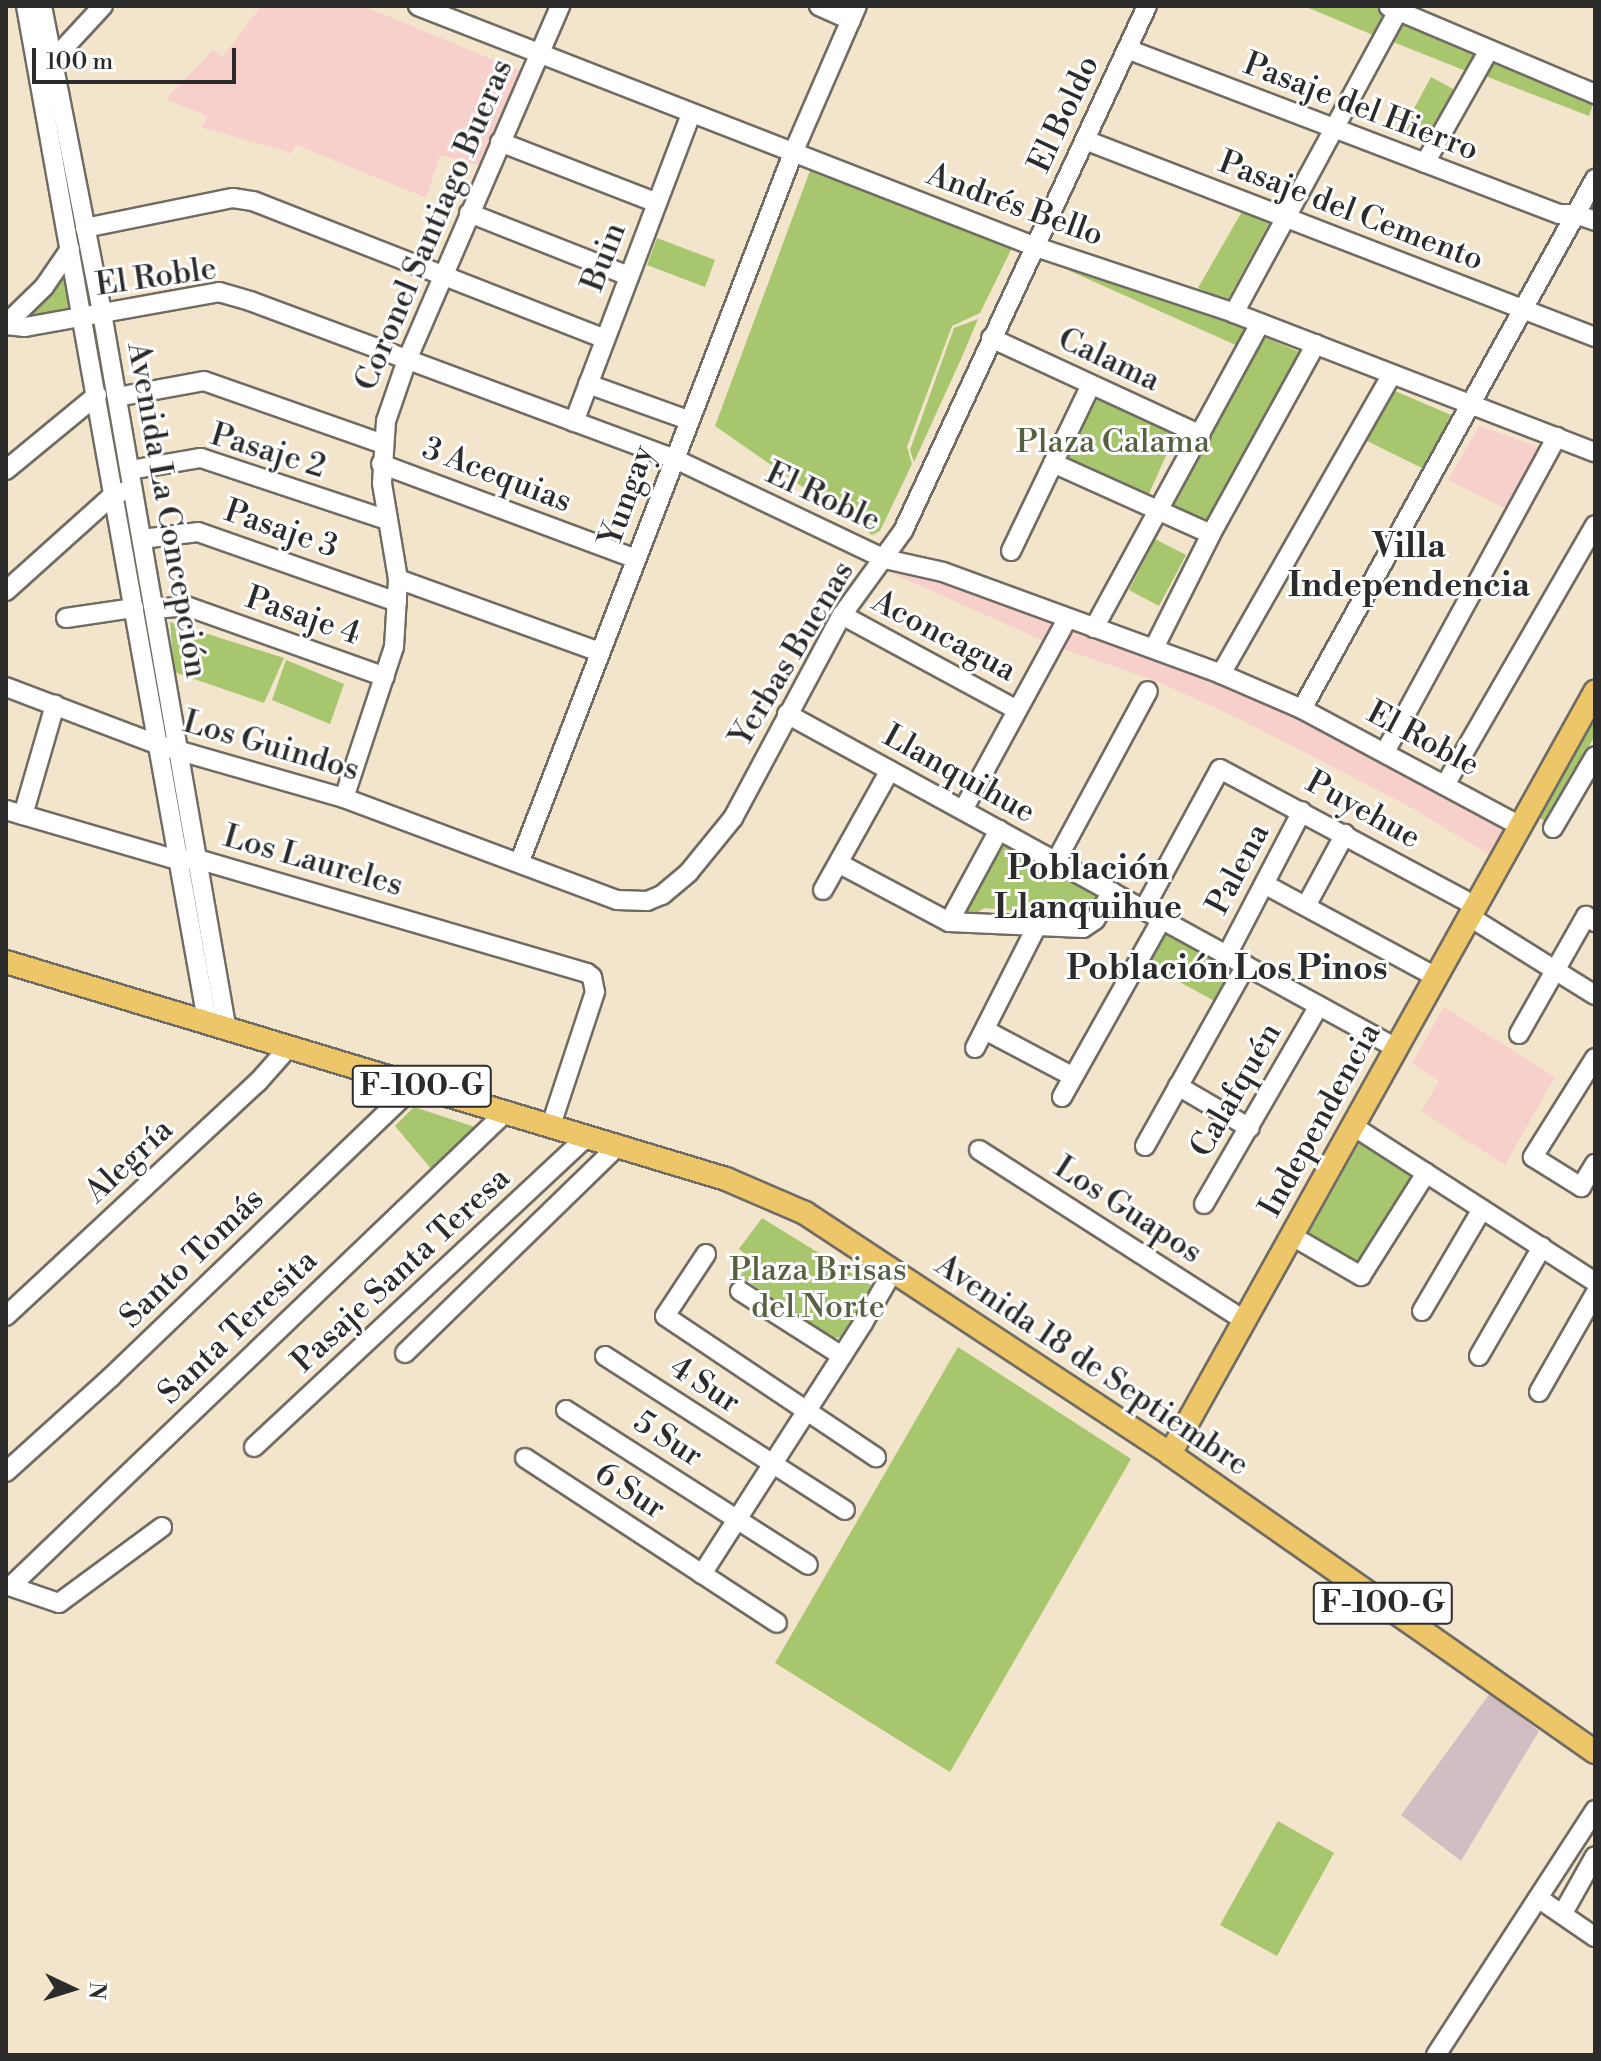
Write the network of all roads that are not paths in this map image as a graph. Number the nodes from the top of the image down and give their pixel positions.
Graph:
1 (26, 6) edge
2 (42, 6) edge
3 (103, 6) edge
4 (418, 6) edge
5 (560, 6) edge
6 (819, 6) edge
7 (1147, 6) edge
8 (1395, 8) edge
9 (444, 10) edge
10 (854, 13) edge
11 (1127, 49) junction
12 (1489, 50) junction
13 (538, 54) junction
14 (52, 61) junction
15 (1595, 94) edge
16 (691, 114) junction
17 (1332, 128) junction
18 (1085, 140) junction
19 (500, 142) junction
20 (793, 153) junction
21 (1425, 163) junction
22 (1595, 179) edge
23 (657, 203) junction
24 (469, 213) junction
25 (1575, 214) junction
26 (1284, 217) junction
27 (1595, 221) edge
28 (85, 228) junction
29 (1036, 247) junction
30 (70, 249) junction
31 (443, 276) junction
32 (629, 276) junction
33 (1524, 310) junction
34 (102, 313) junction
35 (1234, 313) junction
36 (83, 318) junction
37 (1260, 323) junction
38 (12, 326) edge
39 (1595, 337) edge
40 (991, 338) junction
41 (605, 339) junction
42 (6, 344) edge
43 (1316, 344) junction
44 (407, 360) junction
45 (1392, 374) junction
46 (588, 384) junction
47 (1091, 385) junction
48 (97, 395) junction
49 (117, 397) junction
50 (1471, 404) junction
51 (688, 420) junction
52 (574, 422) junction
53 (1201, 435) junction
54 (1557, 437) junction
55 (383, 444) junction
56 (1595, 452) edge
57 (673, 458) junction
58 (1053, 463) junction
59 (381, 464) junction
60 (6, 470) edge
61 (131, 479) junction
62 (114, 494) junction
63 (1160, 509) junction
64 (387, 520) junction
65 (1595, 525) edge
66 (1211, 534) junction
67 (142, 539) junction
68 (1011, 551) dead end
69 (636, 559) junction
70 (885, 559) junction
71 (398, 579) junction
72 (6, 591) edge
73 (397, 602) junction
74 (134, 608) junction
75 (154, 609) junction
76 (842, 615) junction
77 (66, 618) dead end
78 (1067, 619) junction
79 (1094, 628) junction
80 (1154, 648) junction
81 (600, 652) junction
82 (1221, 674) junction
83 (385, 677) junction
84 (6, 687) edge
85 (1148, 691) dead end
86 (1593, 699) edge
87 (55, 705) junction
88 (1302, 709) junction
89 (1017, 710) junction
90 (787, 714) junction
91 (159, 745) junction
92 (178, 749) junction
93 (1385, 752) junction
94 (1595, 756) edge
95 (890, 770) junction
96 (1445, 785) junction
97 (344, 798) junction
98 (963, 810) junction
99 (1302, 811) junction
100 (14, 813) edge
101 (1520, 826) junction
102 (1553, 828) dead end
103 (999, 830) junction
104 (1345, 834) junction
105 (197, 859) junction
106 (177, 860) junction
107 (520, 861) junction
108 (1056, 861) junction
109 (840, 864) junction
110 (1266, 885) junction
111 (823, 890) dead end
112 (1112, 892) junction
113 (1306, 906) junction
114 (1144, 909) junction
115 (1473, 911) junction
116 (1162, 919) junction
117 (949, 922) junction
118 (1595, 922) edge
119 (1037, 926) junction
120 (1227, 955) junction
121 (6, 962) edge
122 (1246, 965) junction
123 (1553, 969) junction
124 (1436, 977) junction
125 (1595, 995) edge
126 (1319, 1006) junction
127 (217, 1023) junction
128 (985, 1030) junction
129 (1519, 1034) dead end
130 (290, 1046) junction
131 (975, 1048) dead end
132 (1396, 1048) junction
133 (1595, 1058) edge
134 (1072, 1076) junction
135 (417, 1084) junction
136 (1178, 1086) junction
137 (1062, 1097) dead end
138 (507, 1111) junction
139 (551, 1125) junction
140 (1353, 1126) junction
141 (1250, 1128) junction
142 (588, 1136) junction
143 (618, 1146) junction
144 (1145, 1146) dead end
145 (979, 1150) dead end
146 (1595, 1164) edge
147 (1426, 1173) junction
148 (1204, 1204) dead end
149 (1482, 1209) junction
150 (1292, 1236) junction
151 (1542, 1247) junction
152 (706, 1254) dead end
153 (899, 1275) junction
154 (1595, 1282) edge
155 (740, 1291) dead end
156 (1595, 1294) edge
157 (1422, 1311) dead end
158 (6, 1316) edge
159 (1245, 1321) junction
160 (405, 1353) dead end
161 (605, 1356) dead end
162 (842, 1356) junction
163 (1479, 1356) dead end
164 (1539, 1392) dead end
165 (566, 1410) dead end
166 (807, 1410) junction
167 (254, 1447) dead end
168 (1170, 1454) junction
169 (876, 1457) dead end
170 (525, 1458) dead end
171 (772, 1465) junction
172 (6, 1472) edge
173 (845, 1510) dead end
174 (737, 1519) junction
175 (162, 1527) dead end
176 (808, 1565) dead end
177 (702, 1574) junction
178 (8, 1586) edge
179 (777, 1623) dead end
180 (1595, 1752) edge
181 (1595, 1810) edge
182 (1595, 1856) edge
183 (1538, 1898) junction
184 (1563, 1913) junction
185 (1595, 1937) edge
186 (1436, 2055) edge

1 - 30 street, Avenida La Concepción
2 - 14 street, Avenida La Concepción
3 - 14 street
4 - 9 street, Andrés Bello
5 - 13 street, Coronel Santiago Bueras
6 - 10 street
7 - 11 street, El Boldo
8 - 12 street
8 - 17 street
9 - 13 street, Andrés Bello
10 - 20 street, Yungay
11 - 17 street, Pasaje del Hierro
11 - 18 street, El Boldo
12 - 15 street
12 - 21 street
13 - 16 street, Andrés Bello
13 - 19 street, Coronel Santiago Bueras
14 - 28 street, Avenida La Concepción
16 - 20 street, Andrés Bello
16 - 23 street, Buin
17 - 21 street, Pasaje del Hierro
17 - 26 street
18 - 26 street, Pasaje del Cemento
18 - 29 street, El Boldo
19 - 23 street
19 - 24 street, Coronel Santiago Bueras
20 - 29 street, Andrés Bello
20 - 51 street, Yungay
21 - 25 street, Pasaje del Hierro
22 - 25 street
23 - 32 street, Buin
24 - 31 street, Coronel Santiago Bueras
24 - 32 street
25 - 27 street, Pasaje del Hierro
25 - 33 street
26 - 33 street, Pasaje del Cemento
26 - 35 street
28 - 31 street
28 - 34 street, Avenida La Concepción
29 - 35 street, Andrés Bello
29 - 40 street, Yerbas Buenas
30 - 36 street, Avenida La Concepción
30 - 38 street
31 - 41 street
31 - 44 street, Coronel Santiago Bueras
32 - 41 street, Buin
33 - 39 street, Pasaje del Cemento
33 - 50 street
34 - 36 street, El Roble
34 - 44 street, El Roble
34 - 49 street, Avenida La Concepción
35 - 37 street, Andrés Bello
36 - 38 street, El Roble
36 - 48 street, Avenida La Concepción
37 - 43 street, Andrés Bello
37 - 53 street
38 - 42 street
40 - 47 street, Calama
40 - 70 street, Yerbas Buenas
41 - 46 street, Buin
43 - 45 street, Andrés Bello
43 - 66 street
44 - 52 street, El Roble
44 - 55 street, Coronel Santiago Bueras
45 - 50 street, Andrés Bello
45 - 82 street
46 - 51 street
46 - 52 street, Buin
47 - 53 street, Calama
47 - 58 street
48 - 60 street
48 - 62 street, Avenida La Concepción
49 - 55 street
49 - 61 street, Avenida La Concepción
50 - 54 street, Andrés Bello
50 - 88 street
51 - 57 street, Yungay
52 - 57 street, El Roble
53 - 63 street
54 - 56 street, Andrés Bello
54 - 93 street
55 - 59 street, Coronel Santiago Bueras
57 - 69 street, Yungay
57 - 70 street, El Roble
58 - 63 street
58 - 68 street
59 - 64 street, Coronel Santiago Bueras
59 - 69 street, 3 Acequias
61 - 62 street, Pasaje 2
61 - 64 street, Pasaje 2
61 - 67 street, Avenida La Concepción
62 - 72 street
62 - 74 street, Avenida La Concepción
63 - 66 street
63 - 79 street
64 - 71 street, Coronel Santiago Bueras
65 - 96 street
66 - 80 street
67 - 73 street, Pasaje 3
67 - 75 street, Avenida La Concepción
69 - 81 street, Yungay
70 - 76 street, Yerbas Buenas
70 - 78 street, El Roble
71 - 73 street, Coronel Santiago Bueras
71 - 81 street
73 - 83 street, Coronel Santiago Bueras
74 - 77 street
74 - 91 street, Avenida La Concepción
75 - 83 street, Pasaje 4
75 - 92 street, Avenida La Concepción
76 - 89 street, Aconcagua
76 - 90 street, Yerbas Buenas
78 - 79 street, El Roble
78 - 89 street
79 - 80 street, El Roble
80 - 82 street, El Roble
81 - 107 street, Yungay
82 - 88 street, El Roble
83 - 97 street, Coronel Santiago Bueras
84 - 87 street, Los Guindos
85 - 108 street
86 - 101 main road, Independencia
87 - 91 street, Los Guindos
87 - 100 street
88 - 93 street, El Roble
89 - 98 street
90 - 95 street, Llanquihue
90 - 107 street, Yerbas Buenas
91 - 92 street, Los Guindos
91 - 106 street, Avenida La Concepción
92 - 97 street, Los Guindos
92 - 105 street, Avenida La Concepción
93 - 96 street, El Roble
94 - 102 street
95 - 98 street, Llanquihue
95 - 109 street
96 - 101 street, El Roble
97 - 107 street, Los Guindos
98 - 103 street, Llanquihue
99 - 104 street, Puyehue
99 - 110 street, Palena
99 - 114 street, Puyehue
100 - 106 street, Los Laureles
101 - 115 main road, Independencia
103 - 108 street, Llanquihue
103 - 117 street
104 - 113 street
104 - 115 street, Puyehue
105 - 106 street, Los Laureles
105 - 127 street, Avenida La Concepción
105 - 139 street, Los Laureles
106 - 127 street, Avenida La Concepción
108 - 112 street, Llanquihue
109 - 111 street
109 - 117 street
110 - 113 street
110 - 120 street, Palena
112 - 114 street, Llanquihue
112 - 119 street
113 - 124 street
114 - 116 street, Llanquihue
115 - 123 street, Puyehue
115 - 124 main road, Independencia
116 - 120 street, Llanquihue
116 - 134 street
117 - 119 street
118 - 123 street
119 - 128 street
120 - 122 street, Llanquihue
121 - 127 main road, Avenida 18 de Septiembre / F-100-G
122 - 126 street, Llanquihue
122 - 136 street
123 - 125 street, Puyehue
123 - 129 street
124 - 132 main road, Independencia
126 - 132 street, Llanquihue
126 - 141 street, Calafquén
127 - 130 main road, Avenida 18 de Septiembre / F-100-G
128 - 131 street
128 - 134 street
130 - 135 main road, Avenida 18 de Septiembre / F-100-G
130 - 158 street, Alegría
132 - 140 main road, Independencia
133 - 146 street
134 - 137 street
135 - 138 main road, Avenida 18 de Septiembre / F-100-G
135 - 172 street, Santo Tomás
136 - 141 street
136 - 144 street
138 - 139 main road, Avenida 18 de Septiembre / F-100-G
138 - 178 street, Santa Teresita
139 - 142 main road, Avenida 18 de Septiembre / F-100-G
140 - 147 street
140 - 150 main road, Independencia
141 - 148 street, Calafquén
142 - 143 main road, Avenida 18 de Septiembre / F-100-G
142 - 167 street, Pasaje Santa Teresa
143 - 153 main road, Avenida 18 de Septiembre / F-100-G
143 - 160 street
145 - 159 street, Los Guapos
147 - 149 street
147 - 150 street
149 - 151 street
149 - 157 street
150 - 159 main road, Independencia
151 - 154 street
151 - 163 street
152 - 166 street
153 - 162 street
153 - 168 main road, Avenida 18 de Septiembre / F-100-G
155 - 162 street
156 - 164 street
159 - 168 main road, Independencia
161 - 171 street, 4 Sur
162 - 166 street
165 - 174 street, 5 Sur
166 - 169 street
166 - 171 street
168 - 180 main road, Avenida 18 de Septiembre / F-100-G
170 - 177 street, 6 Sur
171 - 173 street, 4 Sur
171 - 174 street
174 - 176 street, 5 Sur
174 - 177 street
175 - 178 street
177 - 179 street, 6 Sur
181 - 183 street
182 - 184 street
183 - 184 street
183 - 186 street
184 - 185 street

